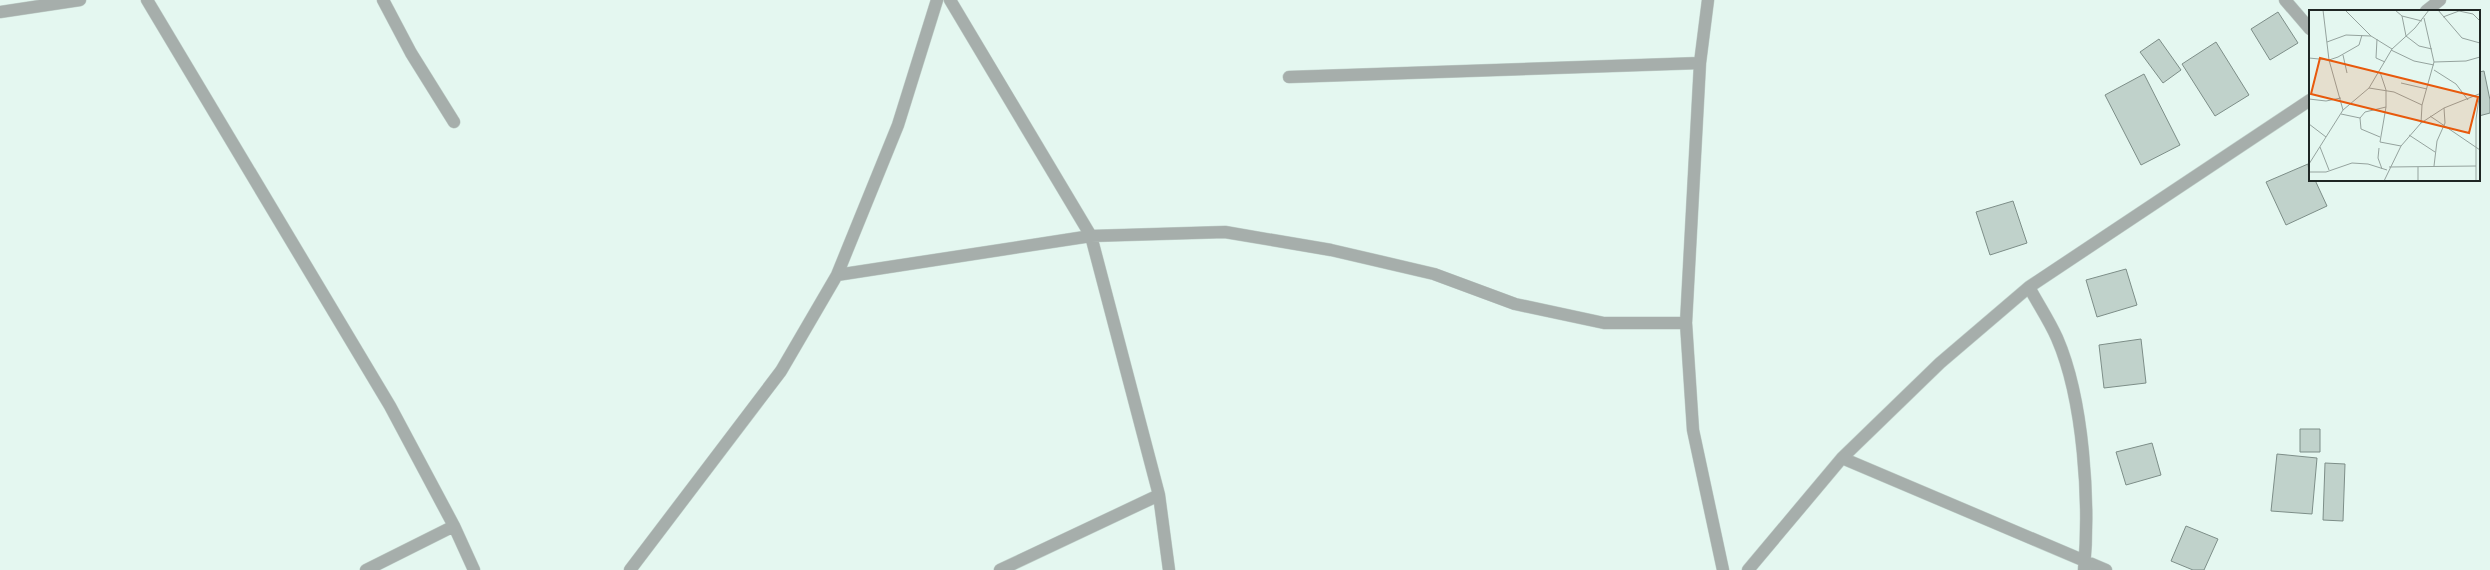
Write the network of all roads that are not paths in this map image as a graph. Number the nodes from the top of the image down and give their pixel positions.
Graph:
1 (80, 0) edge
2 (147, 0) edge
3 (383, 0) edge
4 (937, 0) edge
5 (950, 0) edge
6 (1708, 0) edge
7 (2285, 0) edge
8 (2440, 0) edge
9 (2427, 10) edge
10 (0, 12) edge
11 (2309, 28) edge
12 (1700, 63) junction
13 (1289, 76) dead end
14 (2309, 101) edge
15 (454, 122) dead end
16 (1091, 236) junction
17 (837, 275) junction
18 (2029, 287) junction
19 (1686, 323) junction
20 (1842, 458) junction
21 (1159, 495) junction
22 (454, 526) junction
23 (2084, 565) edge
24 (366, 570) edge
25 (474, 570) edge
26 (630, 570) edge
27 (1000, 570) edge
28 (1169, 570) edge
29 (1723, 570) edge
30 (1748, 570) edge
31 (2106, 570) edge

1 - 10 street
2 - 22 street
3 - 15 street
4 - 17 street
5 - 16 street
6 - 12 street
7 - 11 street
8 - 9 street
12 - 13 street
12 - 19 street
14 - 18 street
16 - 17 street
16 - 19 street
16 - 21 street
17 - 26 street
18 - 20 street
18 - 23 street
19 - 29 street
20 - 23 street
20 - 30 street
21 - 27 street
21 - 28 street
22 - 24 street
22 - 25 street
23 - 31 street

